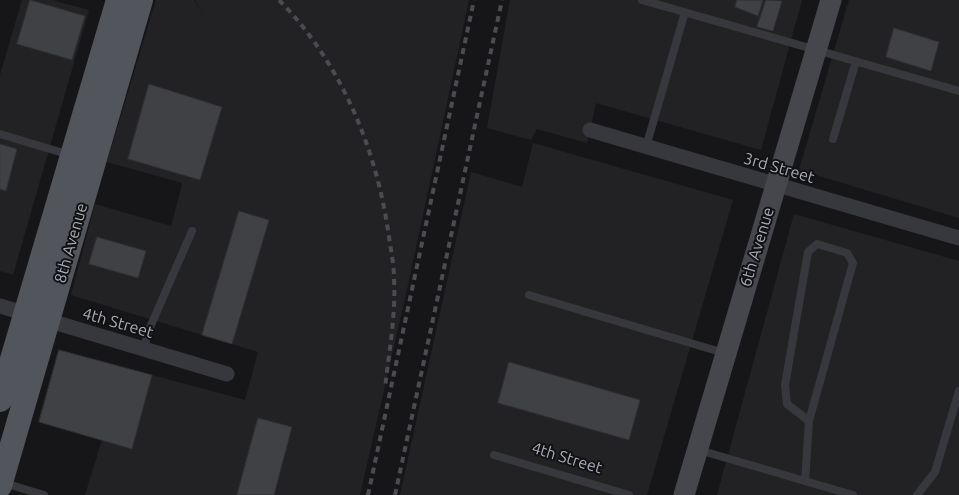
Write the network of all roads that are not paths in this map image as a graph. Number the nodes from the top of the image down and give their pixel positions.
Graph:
1 (118, 0) edge
2 (141, 0) edge
3 (642, 0) edge
4 (831, 0) edge
5 (685, 12) junction
6 (816, 49) junction
7 (856, 61) junction
8 (959, 91) edge
9 (590, 130) dead end
10 (0, 134) edge
11 (833, 139) dead end
12 (646, 147) junction
13 (71, 155) junction
14 (776, 186) junction
15 (192, 230) dead end
16 (959, 238) edge
17 (529, 295) dead end
18 (0, 306) edge
19 (37, 318) junction
20 (144, 348) junction
21 (726, 353) junction
22 (5, 363) edge
23 (227, 374) dead end
24 (959, 391) edge
25 (0, 400) edge
26 (809, 421) junction
27 (698, 450) junction
28 (494, 455) dead end
29 (805, 481) junction
30 (0, 483) edge
31 (44, 495) edge
32 (629, 495) edge
33 (684, 495) edge
34 (853, 495) edge
35 (918, 495) edge

1 - 13 main road, 8th Avenue
2 - 19 main road, 8th Avenue
3 - 5 lane
4 - 6 street, 6th Avenue
5 - 6 lane
5 - 12 lane
6 - 7 lane
6 - 14 street, 6th Avenue
7 - 8 lane
7 - 11 lane
9 - 12 street, 3rd Street
10 - 13 lane
12 - 14 street, 3rd Street
13 - 19 main road, 8th Avenue
14 - 16 street, 3rd Street
14 - 21 street, 6th Avenue
15 - 20 lane
17 - 21 lane
18 - 19 street, 4th Street
19 - 20 street, 4th Street
19 - 22 main road, 8th Avenue
19 - 30 main road, 8th Avenue
20 - 23 street, 4th Street
21 - 27 street, 6th Avenue
22 - 25 main road, 8th Avenue
24 - 35 lane
26 - 26 lane
26 - 29 lane
27 - 29 lane
27 - 33 street, 6th Avenue
28 - 32 lane, 4th Street
29 - 34 lane
30 - 31 lane

